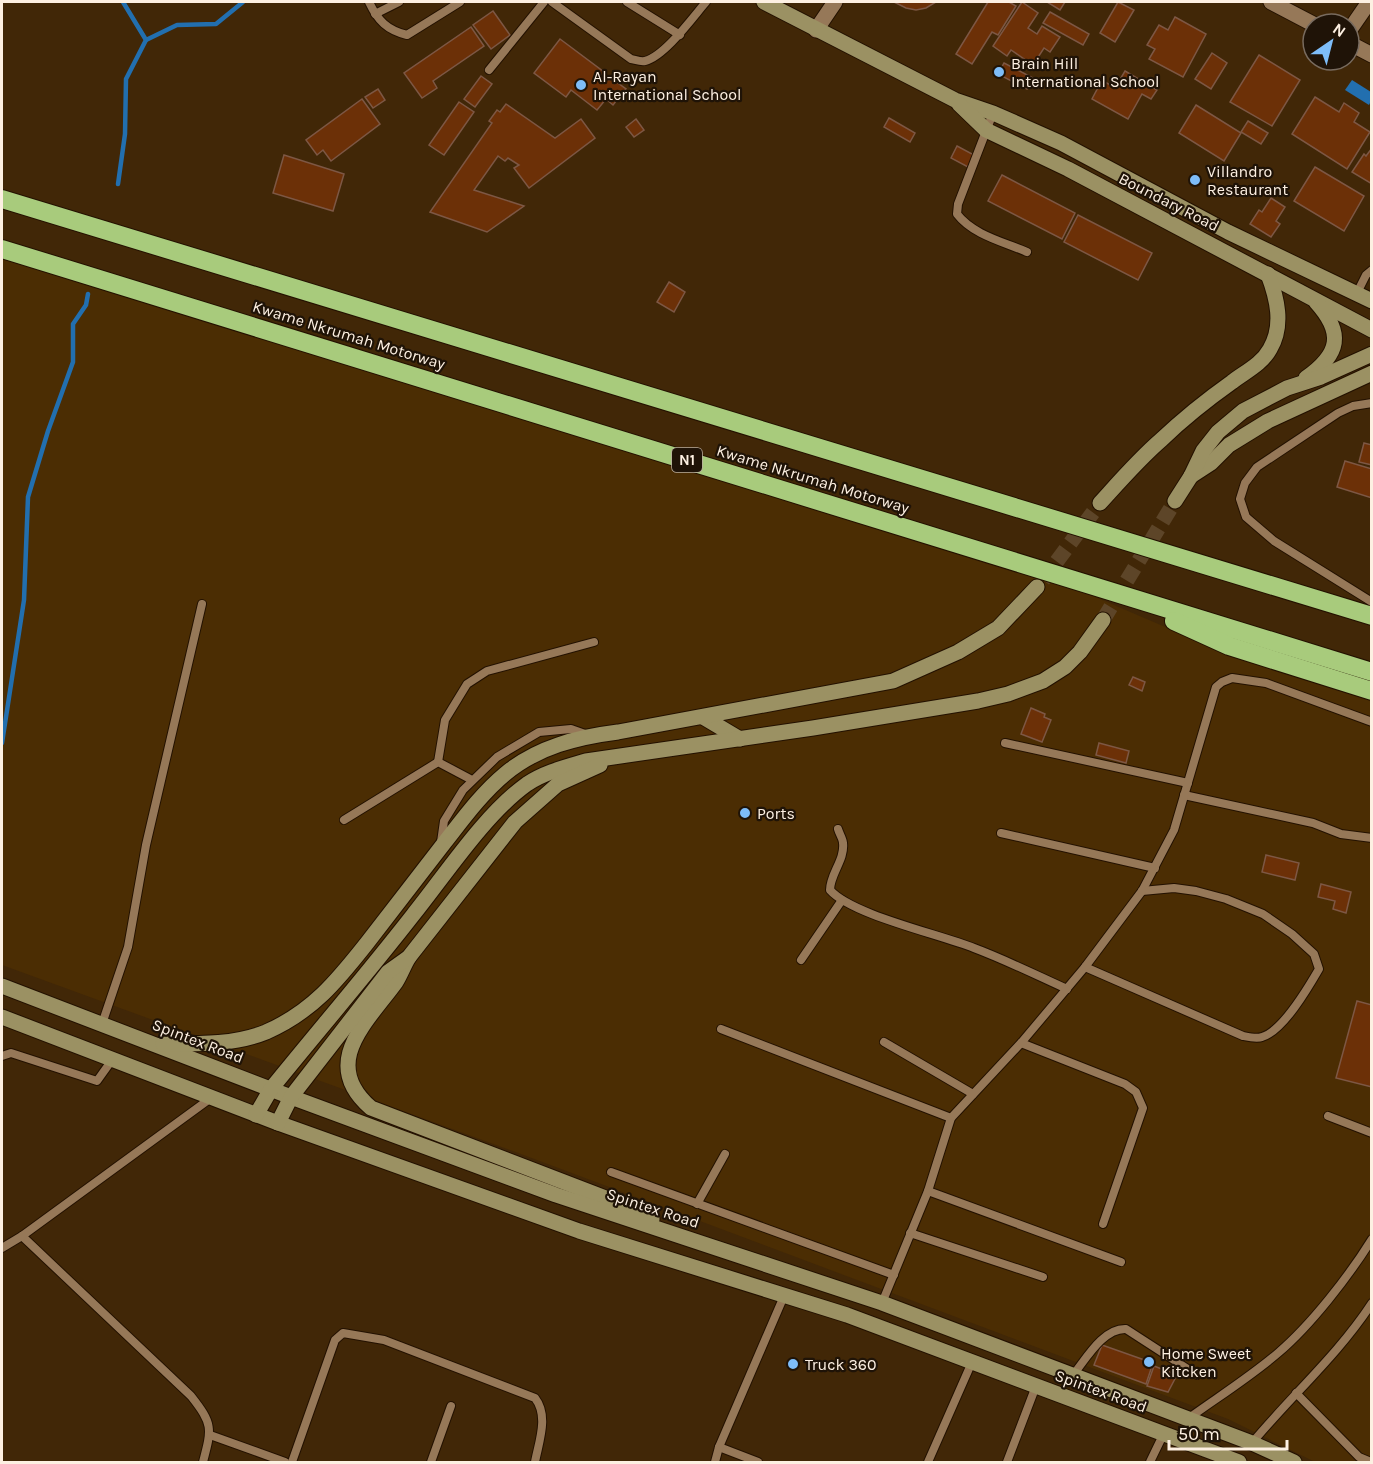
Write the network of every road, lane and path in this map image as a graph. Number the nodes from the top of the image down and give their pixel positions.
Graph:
1 (369, 2) edge
2 (399, 2) edge
3 (460, 2) edge
4 (544, 2) edge
5 (552, 2) edge
6 (627, 2) edge
7 (706, 2) edge
8 (764, 2) edge
9 (835, 2) edge
10 (1270, 2) edge
11 (375, 14) junction
12 (1301, 18) edge
13 (816, 30) junction
14 (680, 35) junction
15 (489, 70) dead end
16 (955, 100) junction
17 (993, 113) junction
18 (986, 130) junction
19 (2, 199) edge
20 (2, 249) edge
21 (1027, 252) dead end
22 (1371, 270) edge
23 (1268, 274) junction
24 (1357, 293) junction
25 (1310, 296) junction
26 (1371, 301) edge
27 (1371, 330) edge
28 (1371, 354) edge
29 (1371, 373) edge
30 (1371, 378) edge
31 (1355, 382) junction
32 (1297, 384) junction
33 (1371, 403) edge
34 (1191, 476) junction
35 (1175, 501) tunnel mouth
36 (1100, 503) tunnel mouth
37 (1037, 587) tunnel mouth
38 (1142, 602) junction
39 (1371, 602) edge
40 (202, 604) dead end
41 (1371, 616) edge
42 (1103, 620) tunnel mouth
43 (594, 642) dead end
44 (1371, 672) edge
45 (1371, 692) edge
46 (703, 717) junction
47 (1371, 722) edge
48 (590, 735) junction
49 (740, 739) junction
50 (1005, 743) dead end
51 (616, 758) junction
52 (438, 762) junction
53 (472, 780) junction
54 (1188, 783) junction
55 (1184, 795) junction
56 (344, 820) dead end
57 (838, 829) dead end
58 (1001, 832) dead end
59 (1371, 838) edge
60 (440, 849) junction
61 (1155, 868) junction
62 (1142, 891) junction
63 (842, 900) junction
64 (408, 957) junction
65 (801, 960) dead end
66 (1085, 967) junction
67 (2, 986) edge
68 (1067, 989) junction
69 (2, 1017) edge
70 (102, 1024) junction
71 (721, 1029) dead end
72 (884, 1042) dead end
73 (1021, 1043) junction
74 (154, 1044) junction
75 (2, 1056) edge
76 (112, 1060) junction
77 (271, 1089) junction
78 (973, 1094) junction
79 (291, 1097) junction
80 (211, 1098) junction
81 (256, 1114) junction
82 (1328, 1116) dead end
83 (951, 1118) junction
84 (278, 1123) junction
85 (1371, 1133) edge
86 (724, 1154) dead end
87 (611, 1172) dead end
88 (928, 1191) junction
89 (697, 1204) junction
90 (1103, 1224) dead end
91 (910, 1233) junction
92 (22, 1236) junction
93 (1371, 1239) edge
94 (692, 1240) junction
95 (2, 1248) edge
96 (1121, 1262) dead end
97 (894, 1275) junction
98 (1042, 1277) dead end
99 (784, 1296) junction
100 (882, 1303) junction
101 (1371, 1303) edge
102 (972, 1362) junction
103 (1073, 1375) junction
104 (1197, 1375) dead end
105 (1036, 1386) junction
106 (1296, 1393) junction
107 (451, 1406) dead end
108 (1189, 1418) junction
109 (1164, 1433) junction
110 (210, 1435) junction
111 (1252, 1443) junction
112 (719, 1447) junction
113 (203, 1462) edge
114 (285, 1462) edge
115 (292, 1462) edge
116 (431, 1462) edge
117 (535, 1462) edge
118 (715, 1462) edge
119 (758, 1462) edge
120 (928, 1462) edge
121 (1007, 1462) edge
122 (1150, 1462) edge
123 (1239, 1462) edge
124 (1294, 1462) edge
125 (1371, 1462) edge

1 - 11 lane
2 - 11 lane
3 - 11 lane
4 - 15 lane
5 - 14 lane
6 - 14 lane
7 - 14 lane
8 - 13 main road, Boundary Road
9 - 13 street
10 - 12 street
13 - 16 main road, Boundary Road
16 - 17 main road, Boundary Road
16 - 18 main road, Boundary Road
17 - 18 lane
17 - 24 main road, Boundary Road
18 - 21 lane
18 - 23 main road, Boundary Road
19 - 41 highway, Kwame Nkrumah Motorway
20 - 38 highway, Kwame Nkrumah Motorway / N1
22 - 24 lane
23 - 25 main road, Boundary Road
23 - 36 main road
24 - 26 main road, Boundary Road
25 - 27 main road, Boundary Road
25 - 32 main road
28 - 32 main road
29 - 31 main road
30 - 31 main road
31 - 34 main road
32 - 34 main road
33 - 39 lane
34 - 35 main road
37 - 46 main road
38 - 44 highway, Kwame Nkrumah Motorway / N1
38 - 45 highway
40 - 70 lane
42 - 49 main road
43 - 52 lane
46 - 48 main road
46 - 49 main road
47 - 54 lane
48 - 53 lane
48 - 60 main road
49 - 51 main road
50 - 54 lane
51 - 64 main road
51 - 77 main road
52 - 53 lane
52 - 56 lane
53 - 60 lane
54 - 55 lane
55 - 59 lane
55 - 61 lane
57 - 63 lane
58 - 61 lane
60 - 74 main road
61 - 62 lane
62 - 66 lane
62 - 66 lane
63 - 65 lane
63 - 68 lane
64 - 79 main road
64 - 94 main road
66 - 68 lane
67 - 70 main road, Spintex Road
68 - 73 lane
69 - 76 main road, Spintex Road
70 - 74 main road, Spintex Road
71 - 83 lane
72 - 78 lane
73 - 78 lane
73 - 90 lane
74 - 77 main road, Spintex Road
75 - 76 lane
76 - 80 main road, Spintex Road
77 - 79 main road, Spintex Road
77 - 81 main road
78 - 83 lane
79 - 84 main road
79 - 94 main road, Spintex Road
80 - 81 main road, Spintex Road
80 - 92 lane
81 - 84 main road, Spintex Road
82 - 85 lane
83 - 88 lane
84 - 99 main road, Spintex Road
86 - 89 lane
87 - 89 lane
88 - 91 lane
88 - 96 lane
89 - 97 lane
91 - 97 lane
91 - 98 lane
92 - 95 lane
92 - 110 lane
93 - 108 lane
94 - 100 main road, Spintex Road
97 - 100 lane
99 - 102 main road, Spintex Road
99 - 112 lane
100 - 103 main road, Spintex Road
101 - 106 lane
102 - 105 main road, Spintex Road
102 - 120 lane
103 - 104 lane
103 - 108 main road, Spintex Road
105 - 109 main road, Spintex Road
105 - 121 lane
106 - 111 lane
106 - 125 lane
107 - 116 lane
108 - 111 main road, Spintex Road
109 - 122 lane
109 - 123 main road, Spintex Road
110 - 113 lane
110 - 114 lane
111 - 124 main road, Spintex Road
112 - 118 lane
112 - 119 lane
115 - 117 lane

